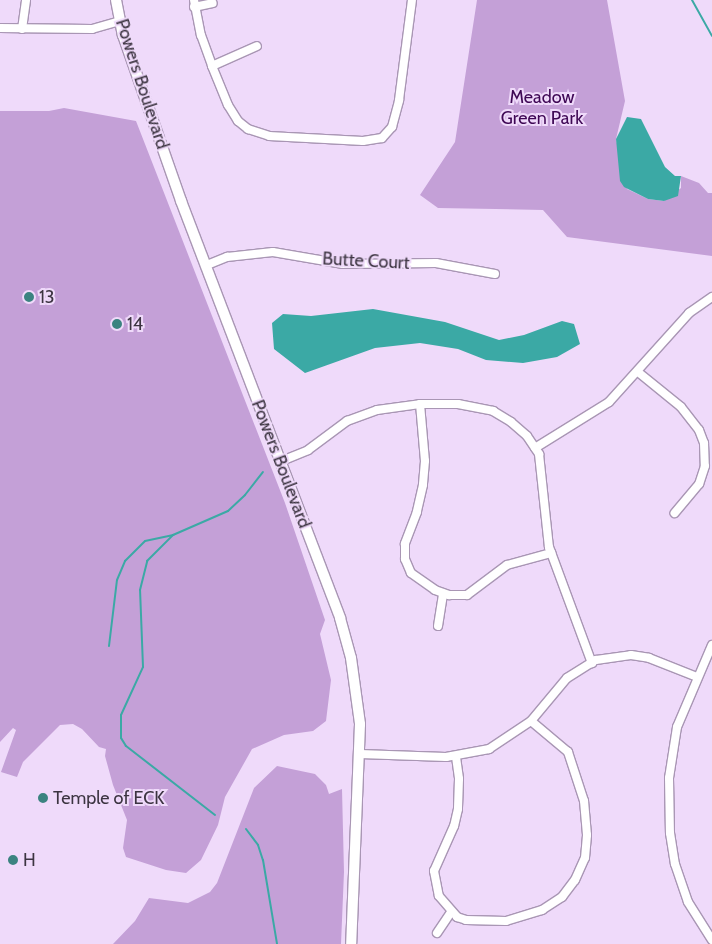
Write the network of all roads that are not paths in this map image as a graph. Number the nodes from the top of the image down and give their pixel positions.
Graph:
1 (26, 0) edge
2 (116, 0) edge
3 (412, 0) edge
4 (194, 3) edge
5 (213, 3) dead end
6 (120, 21) junction
7 (0, 28) edge
8 (22, 29) junction
9 (257, 46) dead end
10 (212, 66) junction
11 (207, 264) junction
12 (495, 274) dead end
13 (712, 297) edge
14 (638, 372) junction
15 (420, 404) junction
16 (535, 448) junction
17 (279, 462) junction
18 (675, 513) dead end
19 (551, 553) junction
20 (443, 593) junction
21 (438, 626) dead end
22 (712, 646) edge
23 (592, 663) junction
24 (697, 677) junction
25 (531, 721) junction
26 (360, 754) junction
27 (456, 757) junction
28 (451, 912) junction
29 (437, 933) dead end
30 (712, 940) edge
31 (352, 944) edge

1 - 8 street
2 - 6 main road, Powers Boulevard
3 - 10 street
4 - 5 street
4 - 10 street
6 - 8 street
6 - 11 main road, Powers Boulevard
7 - 8 street
9 - 10 street
11 - 12 street, Butte Court
11 - 17 main road, Powers Boulevard
13 - 14 street
14 - 16 street
14 - 18 street
15 - 16 street
15 - 17 street
15 - 20 street
16 - 19 street
17 - 26 main road, Powers Boulevard
19 - 20 street
19 - 23 street
20 - 21 street
22 - 24 street
23 - 24 street
23 - 25 street
24 - 30 street
25 - 27 street
25 - 28 street
26 - 27 street
26 - 31 main road, Powers Boulevard
27 - 28 street
28 - 29 street

